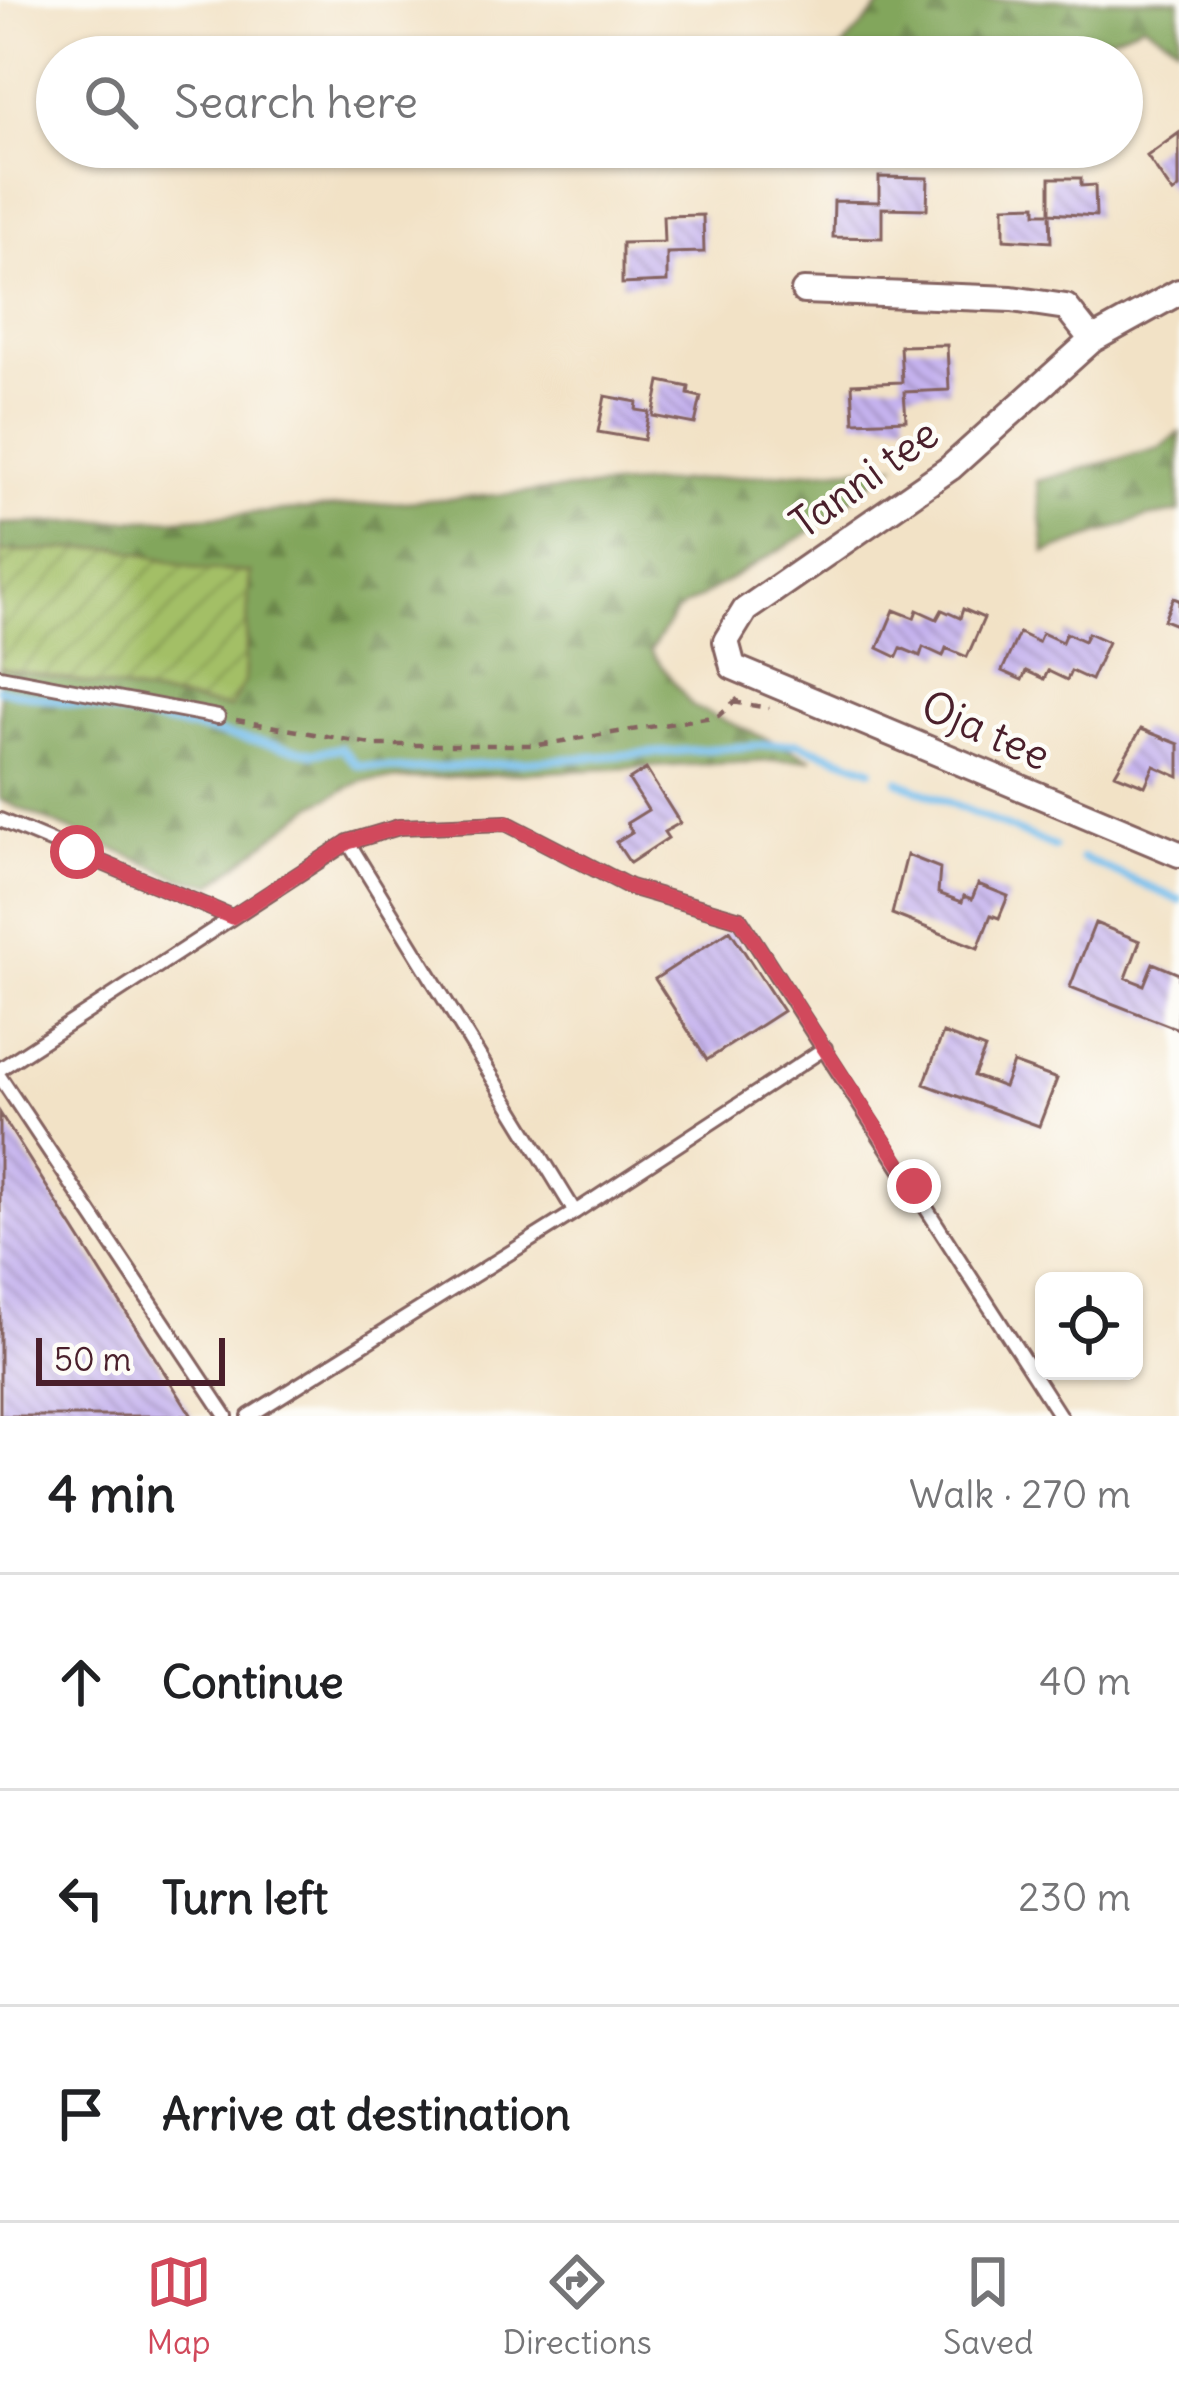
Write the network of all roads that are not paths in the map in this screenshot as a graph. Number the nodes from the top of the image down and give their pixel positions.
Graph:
1 (804, 291) dead end
2 (1179, 292) edge
3 (1092, 340) junction
4 (0, 676) edge
5 (759, 681) joint
6 (218, 717) road end
7 (0, 820) edge
8 (348, 842) junction
9 (1179, 854) edge
10 (232, 917) junction
11 (825, 1048) junction
12 (0, 1073) edge
13 (575, 1212) junction
14 (226, 1416) edge
15 (249, 1416) edge
16 (1060, 1416) edge

1 - 3 street
2 - 3 street, Tanni tee
3 - 5 street, Tanni tee
4 - 6 lane
5 - 9 street, Oja tee
7 - 10 lane
8 - 10 lane
8 - 11 lane
8 - 13 lane
10 - 12 lane
11 - 13 lane
11 - 16 lane
12 - 14 lane
13 - 15 lane

